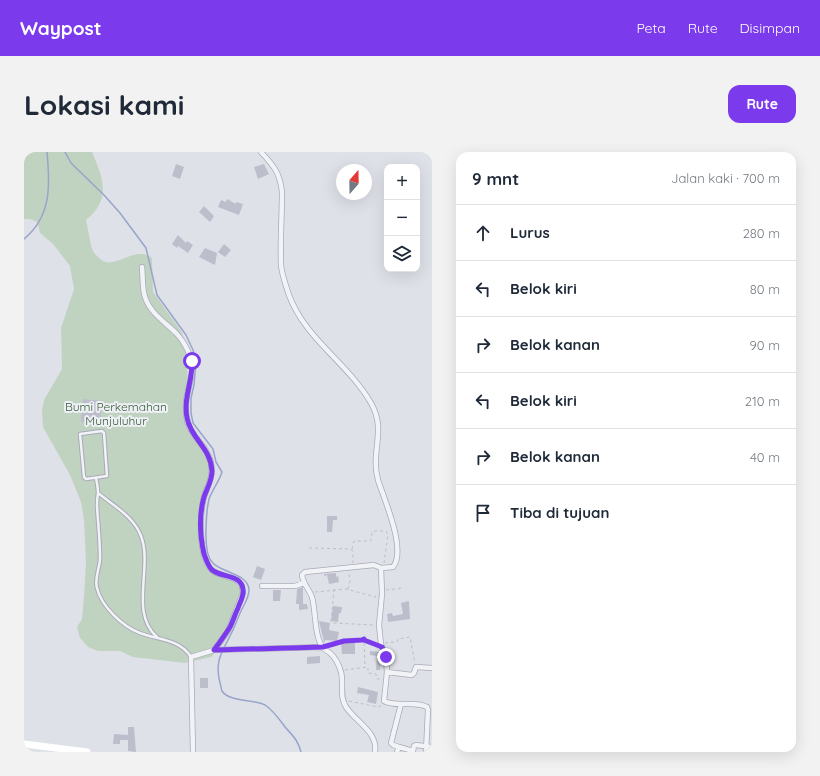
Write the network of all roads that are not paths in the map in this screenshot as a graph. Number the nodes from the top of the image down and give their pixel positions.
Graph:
1 (261, 152) edge
2 (142, 267) dead end
3 (96, 478) junction
4 (98, 493) junction
5 (381, 568) junction
6 (304, 583) junction
7 (262, 586) dead end
8 (159, 638) junction
9 (323, 647) junction
10 (218, 649) junction
11 (191, 657) junction
12 (432, 668) edge
13 (387, 672) junction
14 (401, 704) junction
15 (432, 706) edge
16 (428, 710) junction
17 (24, 744) edge
18 (426, 746) junction
19 (432, 747) edge
20 (398, 750) edge
21 (409, 751) edge
22 (87, 752) edge
23 (193, 752) edge
24 (375, 752) edge
25 (426, 752) edge

1 - 5 street
2 - 10 street
3 - 3 lane
3 - 4 lane
4 - 8 lane
4 - 8 lane
5 - 6 street
5 - 13 street
6 - 7 street
6 - 9 street
8 - 11 lane
9 - 10 street
9 - 24 street
10 - 11 street
11 - 23 street
12 - 13 street
13 - 14 street
14 - 16 street
14 - 20 street
15 - 16 street
16 - 18 street
17 - 22 street
18 - 19 street
18 - 21 street
18 - 25 street
20 - 21 street

